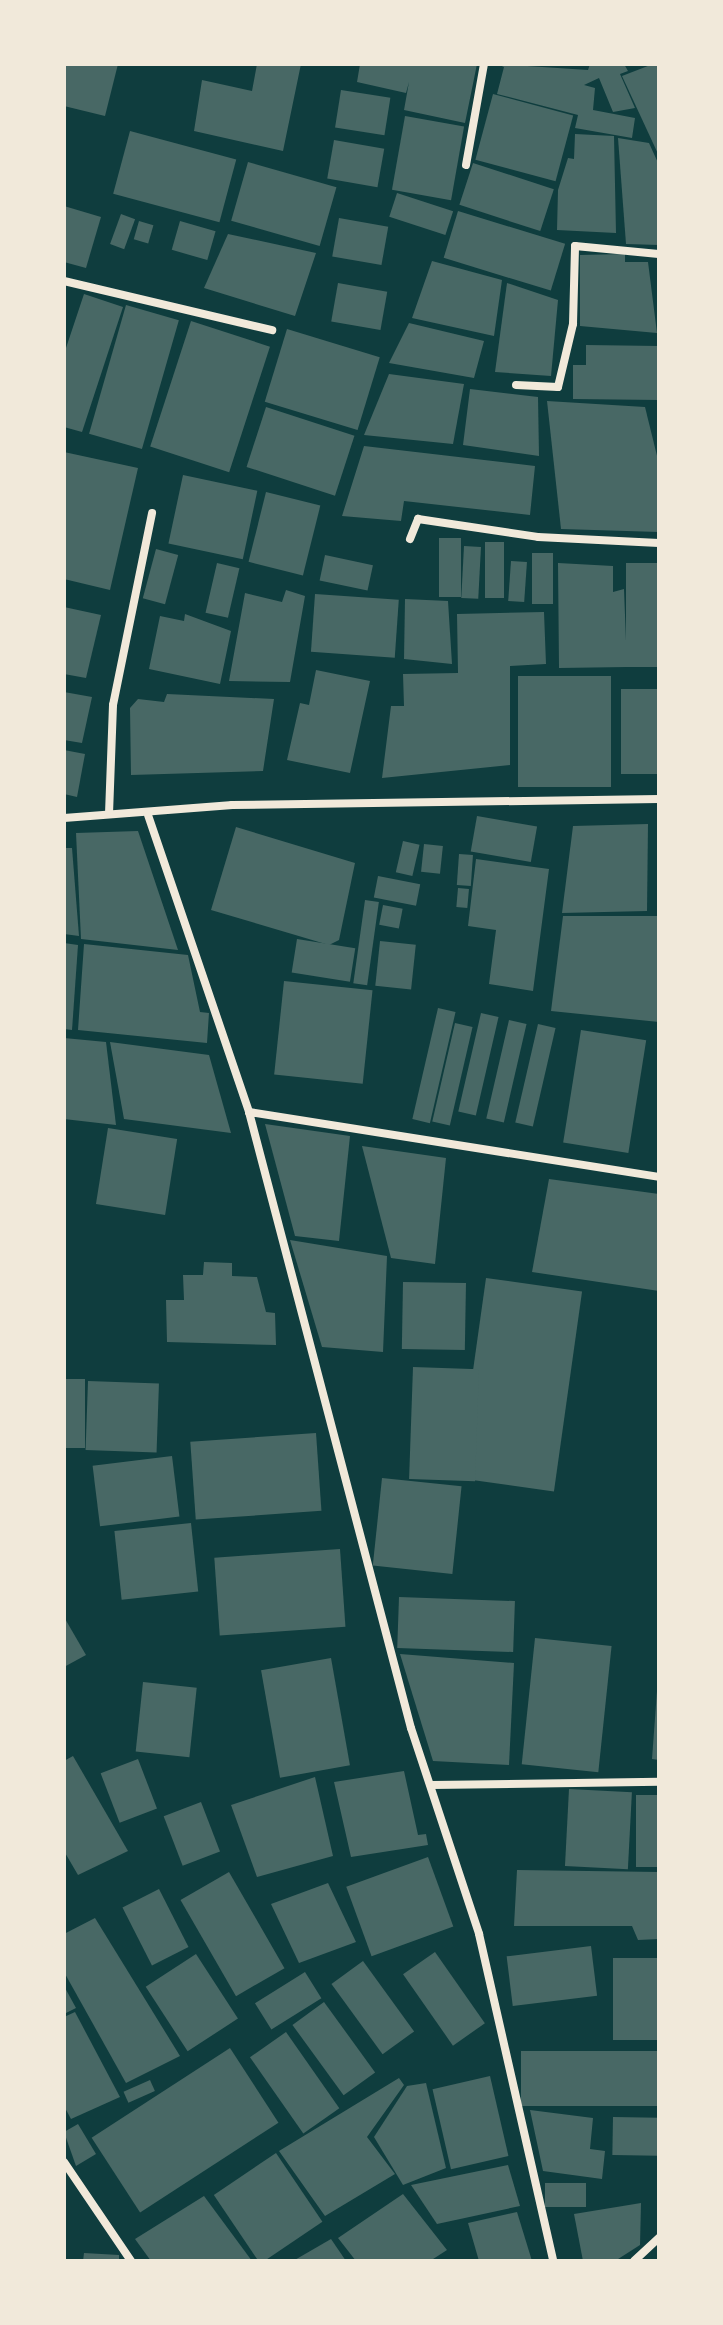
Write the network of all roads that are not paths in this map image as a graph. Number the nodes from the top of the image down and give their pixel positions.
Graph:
1 (484, 64) edge
2 (466, 165) dead end
3 (659, 254) edge
4 (64, 281) edge
5 (272, 330) dead end
6 (516, 385) dead end
7 (152, 513) dead end
8 (410, 539) dead end
9 (659, 543) edge
10 (659, 799) edge
11 (109, 814) junction
12 (148, 815) junction
13 (64, 818) edge
14 (249, 1112) junction
15 (659, 1177) edge
16 (659, 1782) edge
17 (432, 1785) junction
18 (64, 2162) edge
19 (659, 2238) edge
20 (131, 2261) edge
21 (553, 2261) edge
22 (634, 2261) edge

1 - 2 street
3 - 6 street
4 - 5 street
7 - 11 street
8 - 9 street
10 - 12 street
11 - 12 street
11 - 13 street
12 - 14 street
14 - 15 street
14 - 17 street
16 - 17 street
17 - 21 street
18 - 20 street
19 - 22 street

